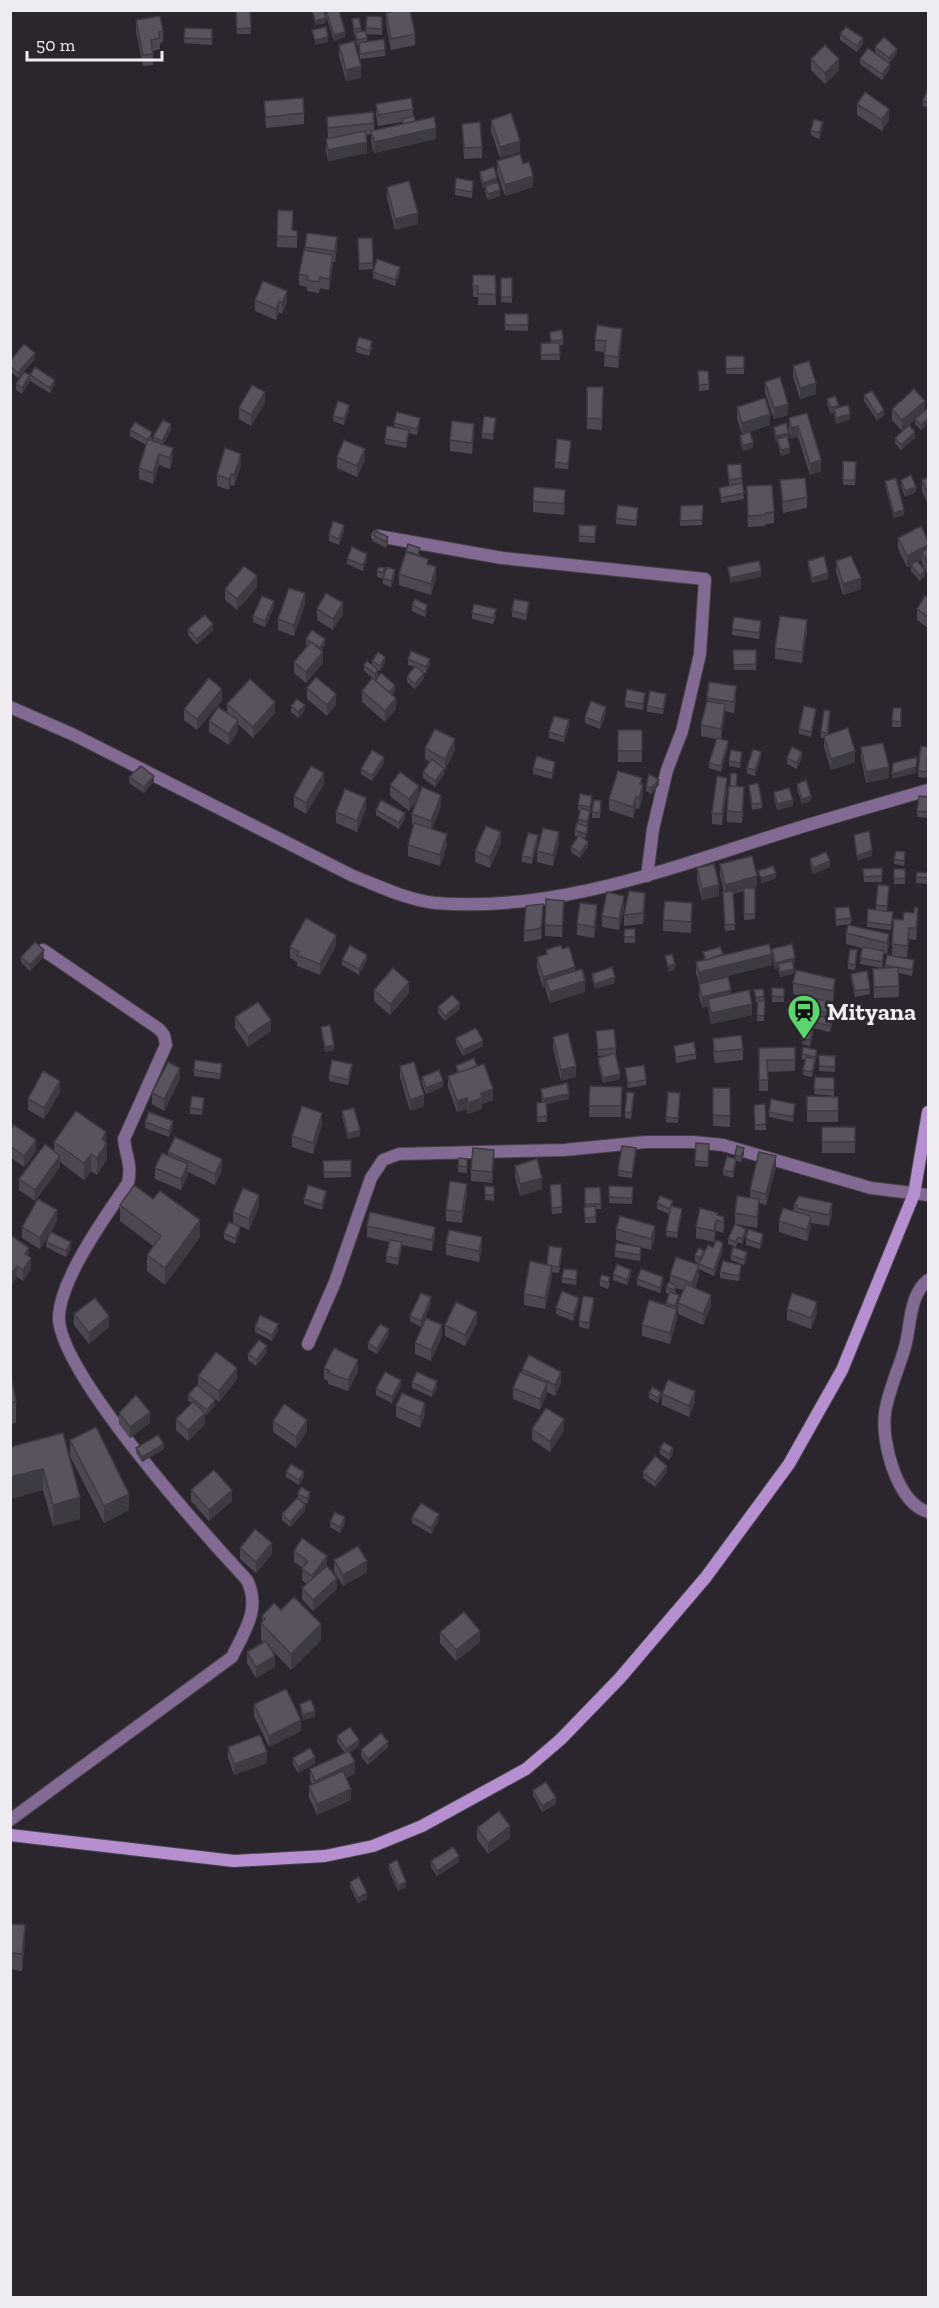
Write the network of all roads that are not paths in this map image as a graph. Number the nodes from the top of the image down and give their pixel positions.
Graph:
1 (378, 536) edge
2 (10, 707) edge
3 (928, 790) edge
4 (647, 876) junction
5 (43, 950) edge
6 (928, 1112) edge
7 (914, 1194) junction
8 (928, 1195) edge
9 (928, 1280) edge
10 (308, 1344) dead end
11 (928, 1512) edge
12 (10, 1820) edge
13 (10, 1835) edge

1 - 4 street
2 - 4 street
3 - 4 street
5 - 12 street
6 - 7 main road
7 - 8 street
7 - 10 street
7 - 13 main road
9 - 11 street

